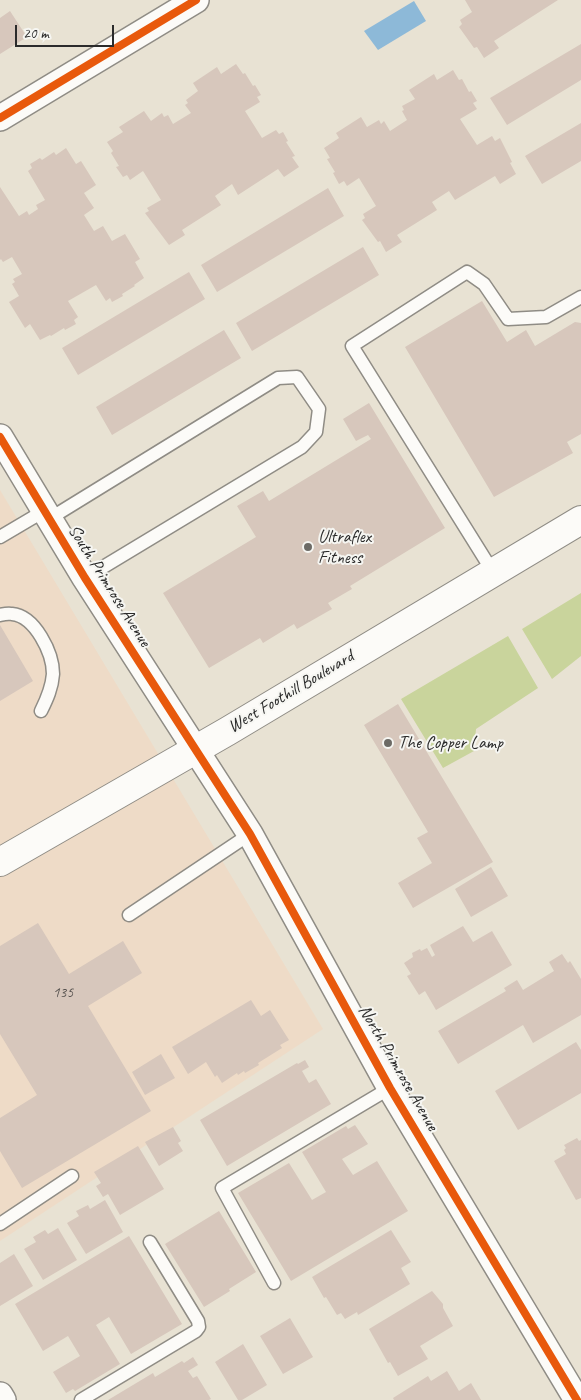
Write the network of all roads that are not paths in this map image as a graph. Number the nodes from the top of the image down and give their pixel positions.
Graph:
1 (196, 0) edge
2 (0, 118) edge
3 (581, 297) edge
4 (0, 437) edge
5 (47, 515) junction
6 (581, 520) edge
7 (0, 537) edge
8 (493, 572) junction
9 (85, 578) junction
10 (0, 615) edge
11 (41, 711) dead end
12 (195, 749) junction
13 (250, 834) junction
14 (0, 862) edge
15 (129, 915) dead end
16 (390, 1088) junction
17 (72, 1176) dead end
18 (0, 1224) edge
19 (150, 1242) dead end
20 (274, 1283) dead end
21 (0, 1395) edge
22 (3, 1400) edge
23 (81, 1400) edge
24 (577, 1400) edge

1 - 2 street
3 - 8 lane
4 - 5 street, South Primrose Avenue
5 - 7 lane
5 - 9 street, South Primrose Avenue
5 - 9 lane
6 - 8 main road, West Foothill Boulevard
8 - 12 main road, West Foothill Boulevard
9 - 12 street, South Primrose Avenue
10 - 11 lane
12 - 13 street, North Primrose Avenue
12 - 14 main road, West Foothill Boulevard
13 - 15 lane
13 - 16 street, North Primrose Avenue
16 - 20 lane
16 - 24 street, North Primrose Avenue
17 - 18 lane
19 - 23 lane
21 - 22 street

